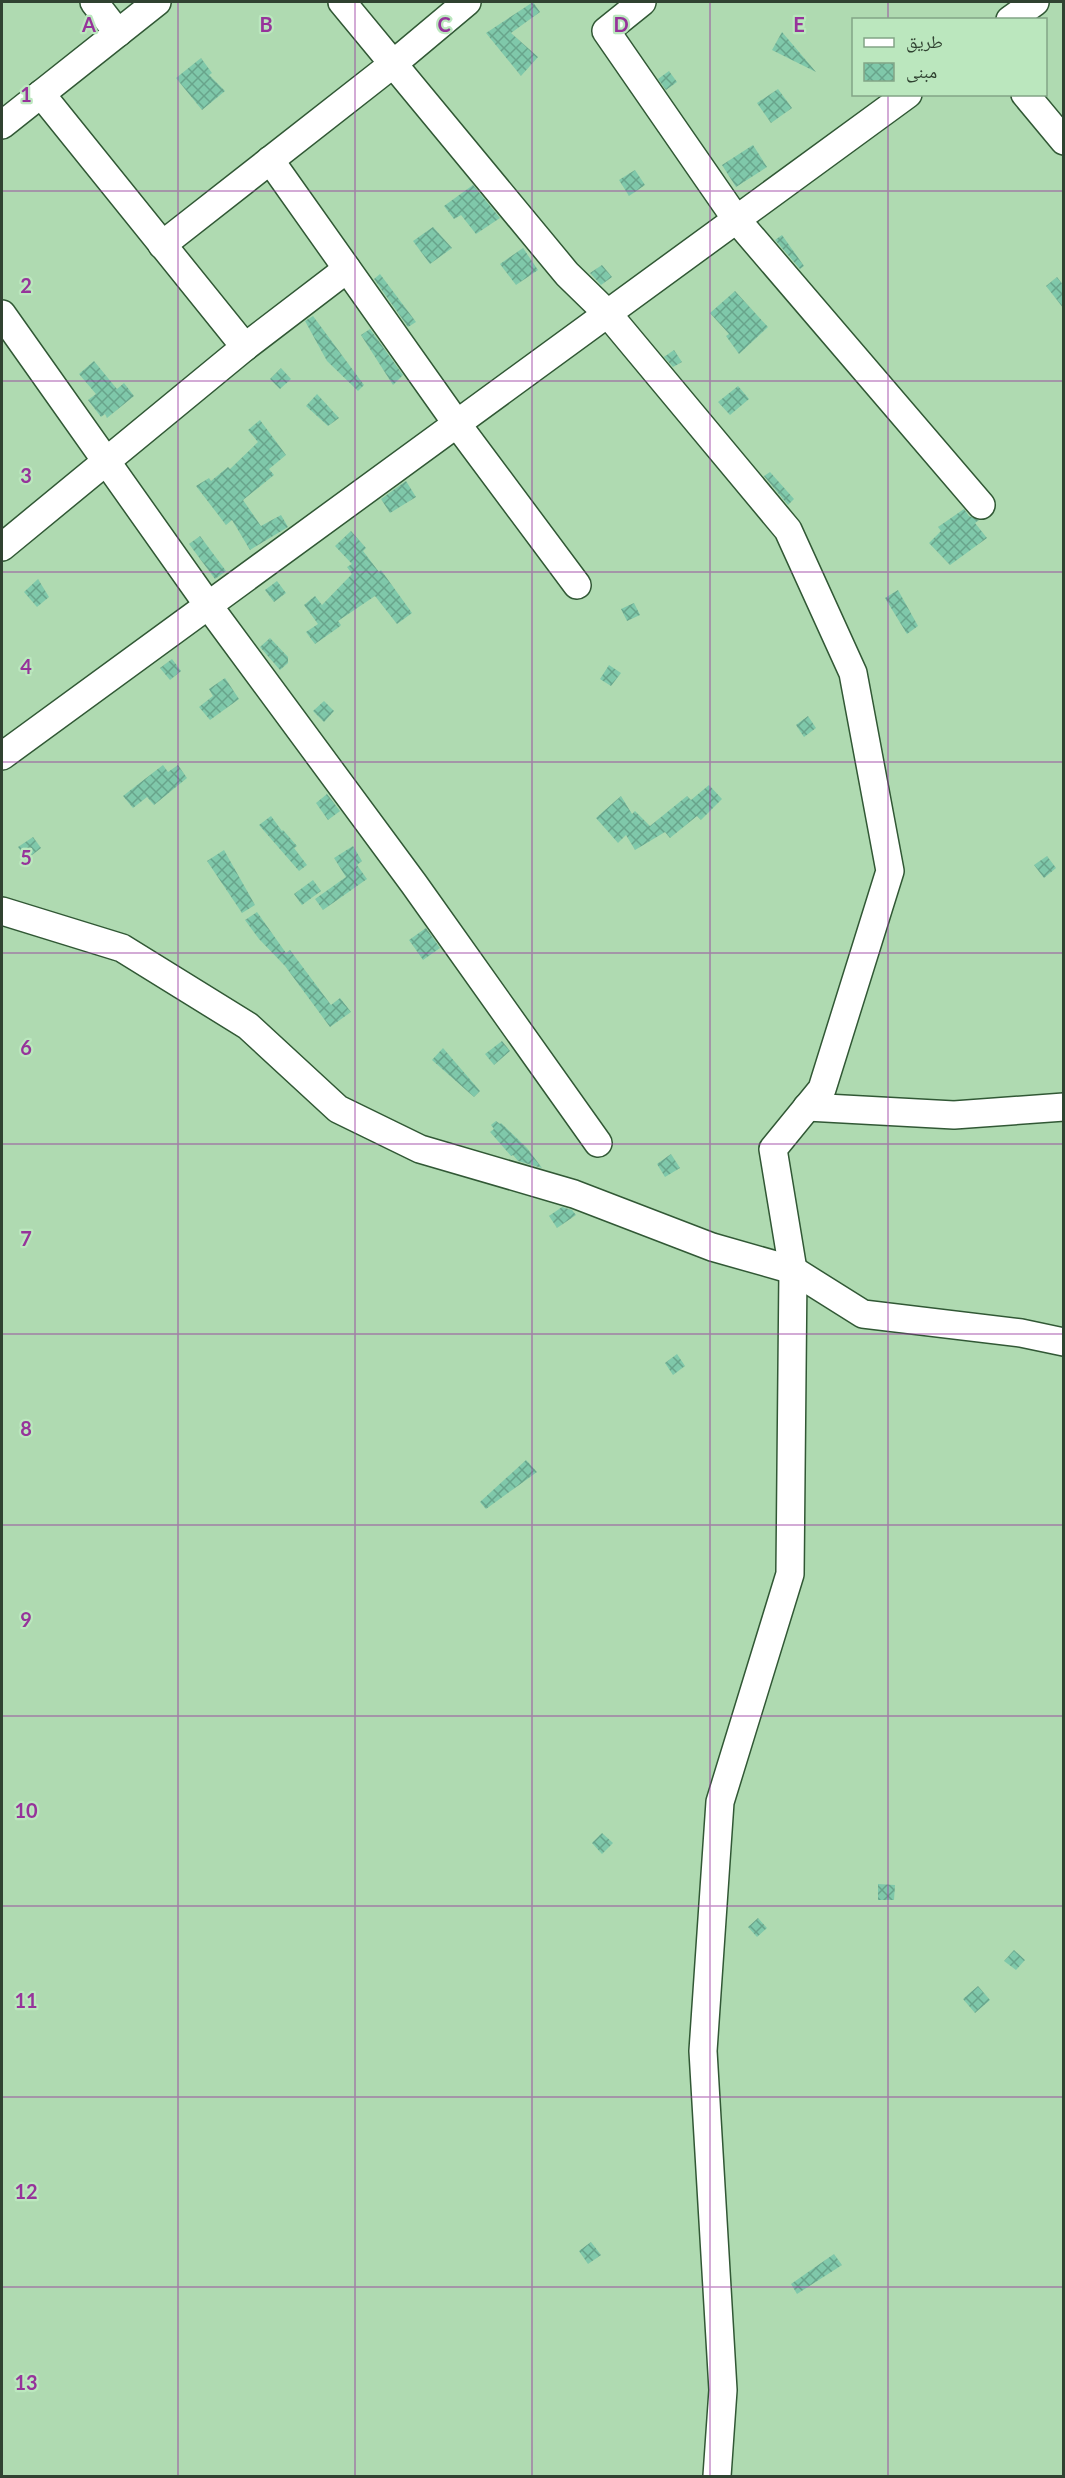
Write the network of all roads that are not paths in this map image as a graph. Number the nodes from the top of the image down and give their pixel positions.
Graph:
1 (94, 2) edge
2 (158, 2) edge
3 (342, 2) edge
4 (467, 2) edge
5 (642, 2) edge
6 (118, 33) junction
7 (393, 64) junction
8 (41, 94) junction
9 (905, 96) edge
10 (1027, 96) edge
11 (2, 125) edge
12 (1064, 141) edge
13 (270, 160) junction
14 (736, 219) junction
15 (162, 244) junction
16 (347, 269) junction
17 (2, 314) edge
18 (608, 314) junction
19 (245, 347) junction
20 (457, 424) junction
21 (105, 460) junction
22 (981, 505) dead end
23 (2, 547) edge
24 (577, 585) dead end
25 (208, 605) junction
26 (2, 756) edge
27 (2, 911) edge
28 (807, 1107) junction
29 (1064, 1107) edge
30 (598, 1143) dead end
31 (793, 1270) junction
32 (1064, 1342) edge
33 (717, 2476) edge

1 - 6 street
2 - 6 street
3 - 7 street
4 - 7 street
5 - 14 street
6 - 8 street
7 - 13 street
7 - 18 street
8 - 11 street
8 - 15 street
9 - 14 street
10 - 12 street
13 - 15 street
13 - 16 street
14 - 18 street
14 - 22 street
15 - 19 street
16 - 19 street
16 - 20 street
17 - 21 street
18 - 20 street
18 - 28 street
19 - 21 street
20 - 24 street
20 - 25 street
21 - 23 street
21 - 25 street
25 - 26 street
25 - 30 street
27 - 31 street
28 - 29 street
28 - 31 street
31 - 32 street
31 - 33 street

